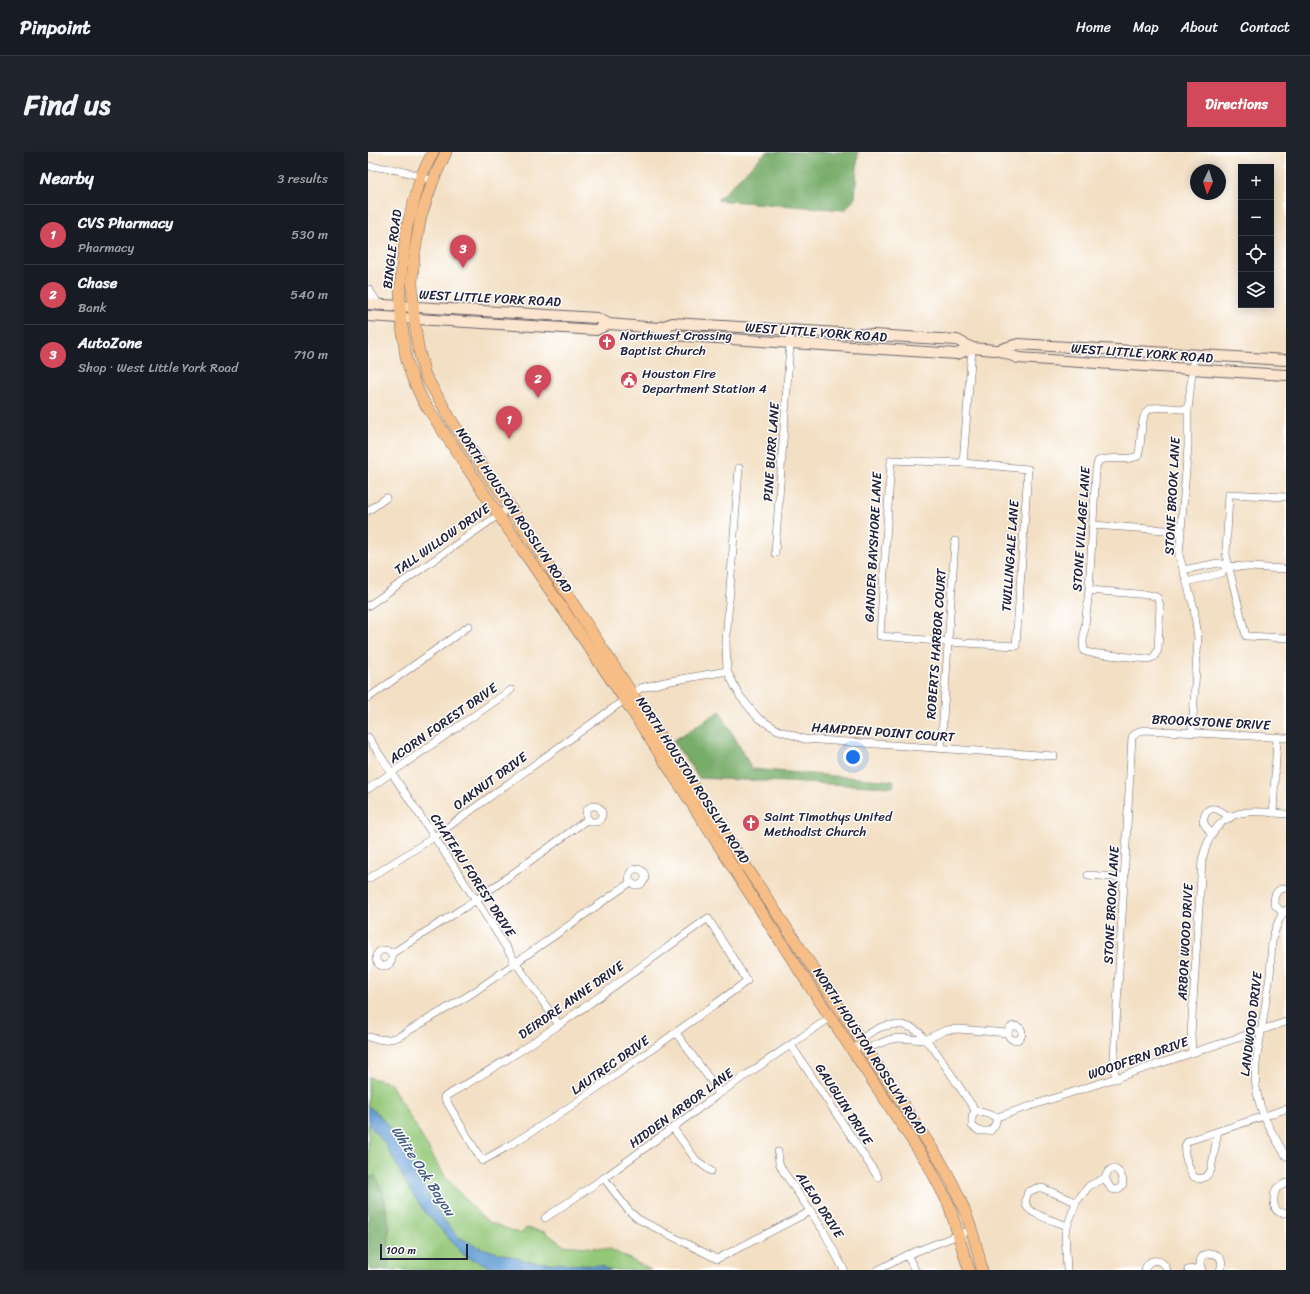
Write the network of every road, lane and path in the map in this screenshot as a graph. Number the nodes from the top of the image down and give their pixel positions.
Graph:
1 (433, 152) edge
2 (446, 152) edge
3 (368, 166) edge
4 (421, 176) junction
5 (433, 181) junction
6 (368, 290) edge
7 (373, 304) edge
8 (400, 306) junction
9 (414, 307) junction
10 (562, 315) junction
11 (368, 316) edge
12 (401, 318) junction
13 (414, 318) junction
14 (609, 324) junction
15 (562, 328) junction
16 (658, 328) junction
17 (791, 330) junction
18 (896, 336) junction
19 (790, 343) junction
20 (972, 348) junction
21 (896, 350) junction
22 (998, 350) junction
23 (1194, 355) junction
24 (1286, 360) edge
25 (1192, 369) junction
26 (1286, 375) edge
27 (437, 396) junction
28 (425, 404) junction
29 (1188, 410) junction
30 (963, 463) junction
31 (739, 468) dead end
32 (386, 498) dead end
33 (1286, 498) edge
34 (510, 507) junction
35 (368, 511) edge
36 (498, 514) junction
37 (1092, 525) junction
38 (1180, 531) junction
39 (955, 541) dead end
40 (775, 553) dead end
41 (1229, 566) junction
42 (1286, 569) edge
43 (1183, 570) junction
44 (1187, 582) junction
45 (1088, 590) junction
46 (561, 596) junction
47 (368, 606) edge
48 (469, 626) dead end
49 (1286, 638) edge
50 (948, 642) junction
51 (727, 671) junction
52 (511, 690) dead end
53 (629, 697) junction
54 (368, 698) edge
55 (1192, 732) junction
56 (1136, 734) joint
57 (368, 738) edge
58 (1277, 738) junction
59 (1286, 738) edge
60 (941, 749) junction
61 (1054, 756) dead end
62 (392, 773) junction
63 (688, 788) junction
64 (368, 789) edge
65 (1273, 813) junction
66 (1286, 814) edge
67 (1230, 818) junction
68 (588, 820) dead end
69 (1211, 834) junction
70 (434, 837) junction
71 (743, 861) junction
72 (732, 866) junction
73 (1088, 875) dead end
74 (1125, 878) junction
75 (368, 879) edge
76 (631, 882) dead end
77 (1286, 888) edge
78 (766, 895) junction
79 (753, 898) junction
80 (476, 900) junction
81 (1284, 912) edge
82 (708, 918) joint
83 (391, 954) dead end
84 (516, 963) junction
85 (810, 963) junction
86 (799, 970) junction
87 (831, 1017) junction
88 (1286, 1022) edge
89 (559, 1025) junction
90 (1261, 1031) junction
91 (676, 1033) junction
92 (1008, 1033) dead end
93 (368, 1037) edge
94 (925, 1040) junction
95 (791, 1045) junction
96 (864, 1045) junction
97 (854, 1052) junction
98 (1192, 1053) junction
99 (1116, 1079) junction
100 (720, 1093) junction
101 (444, 1097) joint
102 (1286, 1109) edge
103 (975, 1110) junction
104 (997, 1117) junction
105 (1264, 1117) junction
106 (673, 1128) junction
107 (1218, 1131) junction
108 (924, 1135) junction
109 (913, 1142) junction
110 (778, 1152) dead end
111 (1286, 1156) edge
112 (710, 1172) dead end
113 (878, 1177) dead end
114 (604, 1178) junction
115 (1105, 1178) dead end
116 (1286, 1184) edge
117 (1076, 1202) junction
118 (811, 1211) junction
119 (1286, 1213) edge
120 (545, 1218) dead end
121 (1067, 1226) junction
122 (971, 1230) junction
123 (959, 1234) junction
124 (907, 1255) junction
125 (1201, 1269) edge
126 (844, 1270) edge
127 (878, 1270) edge
128 (915, 1270) edge
129 (969, 1270) edge
130 (982, 1270) edge
131 (1067, 1270) edge
132 (1145, 1270) edge
133 (1167, 1270) edge
134 (1188, 1270) edge
135 (1220, 1270) edge

1 - 4 main road, BINGLE ROAD
2 - 5 main road, BINGLE ROAD
3 - 4 street
4 - 5 street
4 - 8 main road, BINGLE ROAD
5 - 9 main road, BINGLE ROAD
6 - 7 street
7 - 8 main road, WEST LITTLE YORK ROAD
8 - 9 main road, WEST LITTLE YORK ROAD
8 - 12 main road, NORTH HOUSTON ROSSLYN ROAD
9 - 10 main road, WEST LITTLE YORK ROAD
9 - 13 main road, BINGLE ROAD
10 - 14 main road, WEST LITTLE YORK ROAD
10 - 15 main road
11 - 12 main road, WEST LITTLE YORK ROAD
12 - 13 main road, WEST LITTLE YORK ROAD
12 - 28 main road, NORTH HOUSTON ROSSLYN ROAD
13 - 15 main road, WEST LITTLE YORK ROAD
13 - 27 main road, NORTH HOUSTON ROSSLYN ROAD
14 - 15 main road, WEST LITTLE YORK ROAD
14 - 16 main road, WEST LITTLE YORK ROAD
16 - 17 main road, WEST LITTLE YORK ROAD
16 - 19 main road, WEST LITTLE YORK ROAD
17 - 18 main road, WEST LITTLE YORK ROAD
17 - 19 street, PINE BURR LANE
18 - 20 main road, WEST LITTLE YORK ROAD
18 - 21 main road
19 - 21 main road, WEST LITTLE YORK ROAD
19 - 40 street, PINE BURR LANE
20 - 21 main road, WEST LITTLE YORK ROAD
20 - 22 main road, WEST LITTLE YORK ROAD
20 - 30 street
22 - 23 main road, WEST LITTLE YORK ROAD
22 - 25 main road, WEST LITTLE YORK ROAD
23 - 24 main road, WEST LITTLE YORK ROAD
23 - 25 street, STONE BROOK LANE
25 - 26 main road, WEST LITTLE YORK ROAD
25 - 29 street, STONE BROOK LANE
27 - 28 main road
27 - 34 main road, NORTH HOUSTON ROSSLYN ROAD
28 - 36 main road, NORTH HOUSTON ROSSLYN ROAD
29 - 37 street, STONE VILLAGE LANE
29 - 38 street, STONE BROOK LANE
30 - 50 street, TWILLINGALE LANE
30 - 50 street, GANDER BAYSHORE LANE
31 - 51 street, HAMPDEN POINT COURT
32 - 35 street
33 - 41 street
34 - 36 street, TALL WILLOW DRIVE
34 - 46 main road, NORTH HOUSTON ROSSLYN ROAD
36 - 46 main road, NORTH HOUSTON ROSSLYN ROAD
36 - 47 street, TALL WILLOW DRIVE
37 - 38 street
37 - 45 street, STONE VILLAGE LANE
38 - 43 street, STONE BROOK LANE
39 - 50 street, ROBERTS HARBOR COURT
41 - 42 street
41 - 43 street
41 - 44 street
41 - 49 street
43 - 44 street, STONE BROOK LANE
44 - 55 street, STONE BROOK LANE
45 - 45 street, STONE VILLAGE LANE
46 - 53 main road, NORTH HOUSTON ROSSLYN ROAD
48 - 54 street
50 - 60 street, ROBERTS HARBOR COURT
51 - 53 street, OAKNUT DRIVE
51 - 60 street, HAMPDEN POINT COURT
52 - 62 street, ACORN FOREST DRIVE
53 - 63 main road, NORTH HOUSTON ROSSLYN ROAD
53 - 70 street, OAKNUT DRIVE
55 - 56 street, BROOKSTONE DRIVE
55 - 58 street, BROOKSTONE DRIVE
56 - 74 street, STONE BROOK LANE
57 - 62 street, CHATEAU FOREST DRIVE
58 - 59 street, BROOKSTONE DRIVE
58 - 65 street
60 - 61 street, HAMPDEN POINT COURT
62 - 64 street, ACORN FOREST DRIVE
62 - 70 street, CHATEAU FOREST DRIVE
63 - 71 main road, NORTH HOUSTON ROSSLYN ROAD
63 - 72 main road, NORTH HOUSTON ROSSLYN ROAD
65 - 66 street, ARBOR WOOD DRIVE
65 - 67 street, ARBOR WOOD DRIVE
67 - 69 street, ARBOR WOOD DRIVE
67 - 69 street
68 - 80 street
69 - 98 street, ARBOR WOOD DRIVE
70 - 75 street, OAKNUT DRIVE
70 - 80 street, CHATEAU FOREST DRIVE
71 - 72 main road
71 - 78 main road, NORTH HOUSTON ROSSLYN ROAD
72 - 79 main road, NORTH HOUSTON ROSSLYN ROAD
73 - 74 street
74 - 99 street, STONE BROOK LANE
76 - 84 street
77 - 81 street, LANDWOOD DRIVE
78 - 79 main road
78 - 85 main road, NORTH HOUSTON ROSSLYN ROAD
79 - 86 main road, NORTH HOUSTON ROSSLYN ROAD
80 - 83 street
80 - 84 street, CHATEAU FOREST DRIVE
81 - 90 street, LANDWOOD DRIVE
82 - 89 street, DEIRDRE ANNE DRIVE
82 - 91 street, LAUTREC DRIVE
84 - 89 street, CHATEAU FOREST DRIVE
84 - 93 street
85 - 86 main road
85 - 96 main road, NORTH HOUSTON ROSSLYN ROAD
86 - 87 main road, NORTH HOUSTON ROSSLYN ROAD
87 - 95 street, HIDDEN ARBOR LANE
87 - 97 main road, NORTH HOUSTON ROSSLYN ROAD
88 - 90 street, WOODFERN DRIVE
89 - 101 street, DEIRDRE ANNE DRIVE
90 - 98 street, WOODFERN DRIVE
90 - 105 street, LANDWOOD DRIVE
91 - 100 street
91 - 101 street, LAUTREC DRIVE
92 - 94 street
94 - 96 street
94 - 96 street
94 - 103 street
95 - 100 street, HIDDEN ARBOR LANE
95 - 113 street, GAUGUIN DRIVE
96 - 97 street
96 - 108 main road, NORTH HOUSTON ROSSLYN ROAD
97 - 109 main road, NORTH HOUSTON ROSSLYN ROAD
98 - 99 street, WOODFERN DRIVE
99 - 104 street, WOODFERN DRIVE
100 - 106 street, HIDDEN ARBOR LANE
102 - 105 street
103 - 104 street
103 - 104 street
105 - 107 street
105 - 111 street, LANDWOOD DRIVE
106 - 112 street
106 - 114 street, HIDDEN ARBOR LANE
107 - 107 street
108 - 109 main road
108 - 122 main road, NORTH HOUSTON ROSSLYN ROAD
109 - 123 main road, NORTH HOUSTON ROSSLYN ROAD
110 - 118 street, ALEJO DRIVE
114 - 118 street
114 - 120 street, HIDDEN ARBOR LANE
115 - 117 street
116 - 119 street
117 - 121 street
117 - 121 street
118 - 126 street, ALEJO DRIVE
121 - 131 street
122 - 123 street
122 - 130 main road, NORTH HOUSTON ROSSLYN ROAD
123 - 124 street
123 - 129 main road, NORTH HOUSTON ROSSLYN ROAD
124 - 127 street
124 - 128 street
125 - 134 street
125 - 135 street
132 - 133 street

